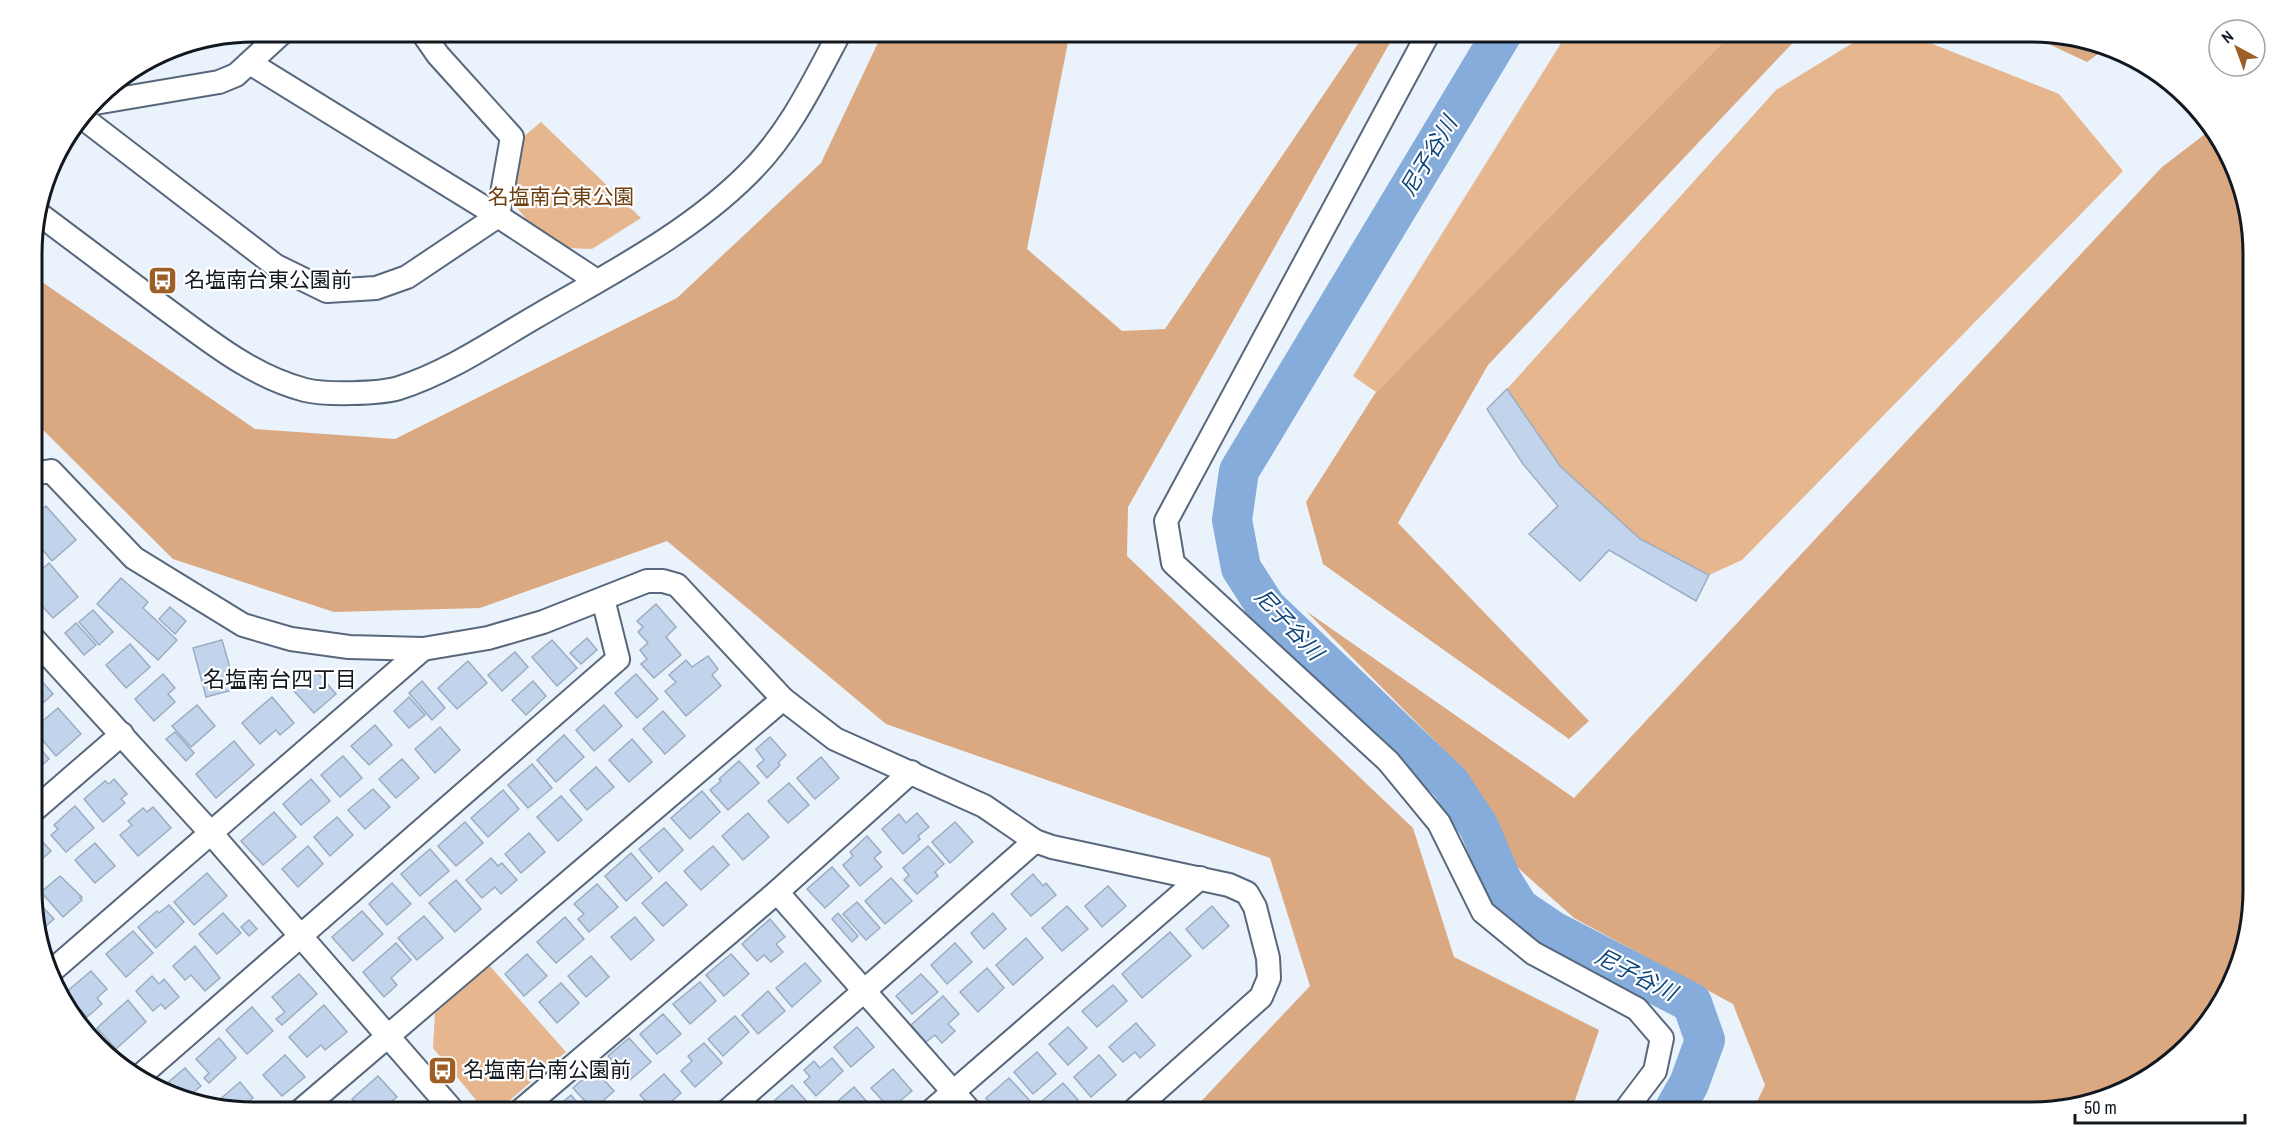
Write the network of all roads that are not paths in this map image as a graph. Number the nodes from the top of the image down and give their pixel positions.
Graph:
1 (272, 42) edge
2 (429, 42) edge
3 (835, 42) edge
4 (1424, 42) edge
5 (250, 63) junction
6 (107, 101) edge
7 (88, 122) edge
8 (498, 216) junction
9 (45, 219) edge
10 (597, 281) junction
11 (42, 472) edge
12 (603, 599) junction
13 (42, 649) edge
14 (423, 649) junction
15 (783, 699) junction
16 (122, 734) junction
17 (911, 772) junction
18 (42, 803) edge
19 (210, 832) junction
20 (1035, 841) junction
21 (1200, 878) junction
22 (777, 892) junction
23 (300, 937) junction
24 (56, 967) edge
25 (866, 991) junction
26 (386, 1036) junction
27 (145, 1072) edge
28 (953, 1092) junction
29 (311, 1102) edge
30 (445, 1102) edge
31 (531, 1102) edge
32 (738, 1102) edge
33 (942, 1102) edge
34 (962, 1102) edge
35 (1143, 1102) edge
36 (1632, 1102) edge

1 - 5 street
2 - 8 street
3 - 10 street
4 - 36 street
5 - 6 street
5 - 8 street
7 - 8 street
8 - 10 street
9 - 10 street
11 - 14 street
12 - 14 street
12 - 15 street
12 - 23 street
13 - 16 street
14 - 19 street
15 - 17 street
15 - 26 street
16 - 18 street
16 - 19 street
17 - 20 street
17 - 22 street
19 - 23 street
19 - 24 street
20 - 21 street
20 - 25 street
21 - 28 street
21 - 35 street
22 - 25 street
22 - 31 street
23 - 26 street
23 - 27 street
25 - 28 street
25 - 32 street
26 - 29 street
26 - 30 street
28 - 33 street
28 - 34 street

